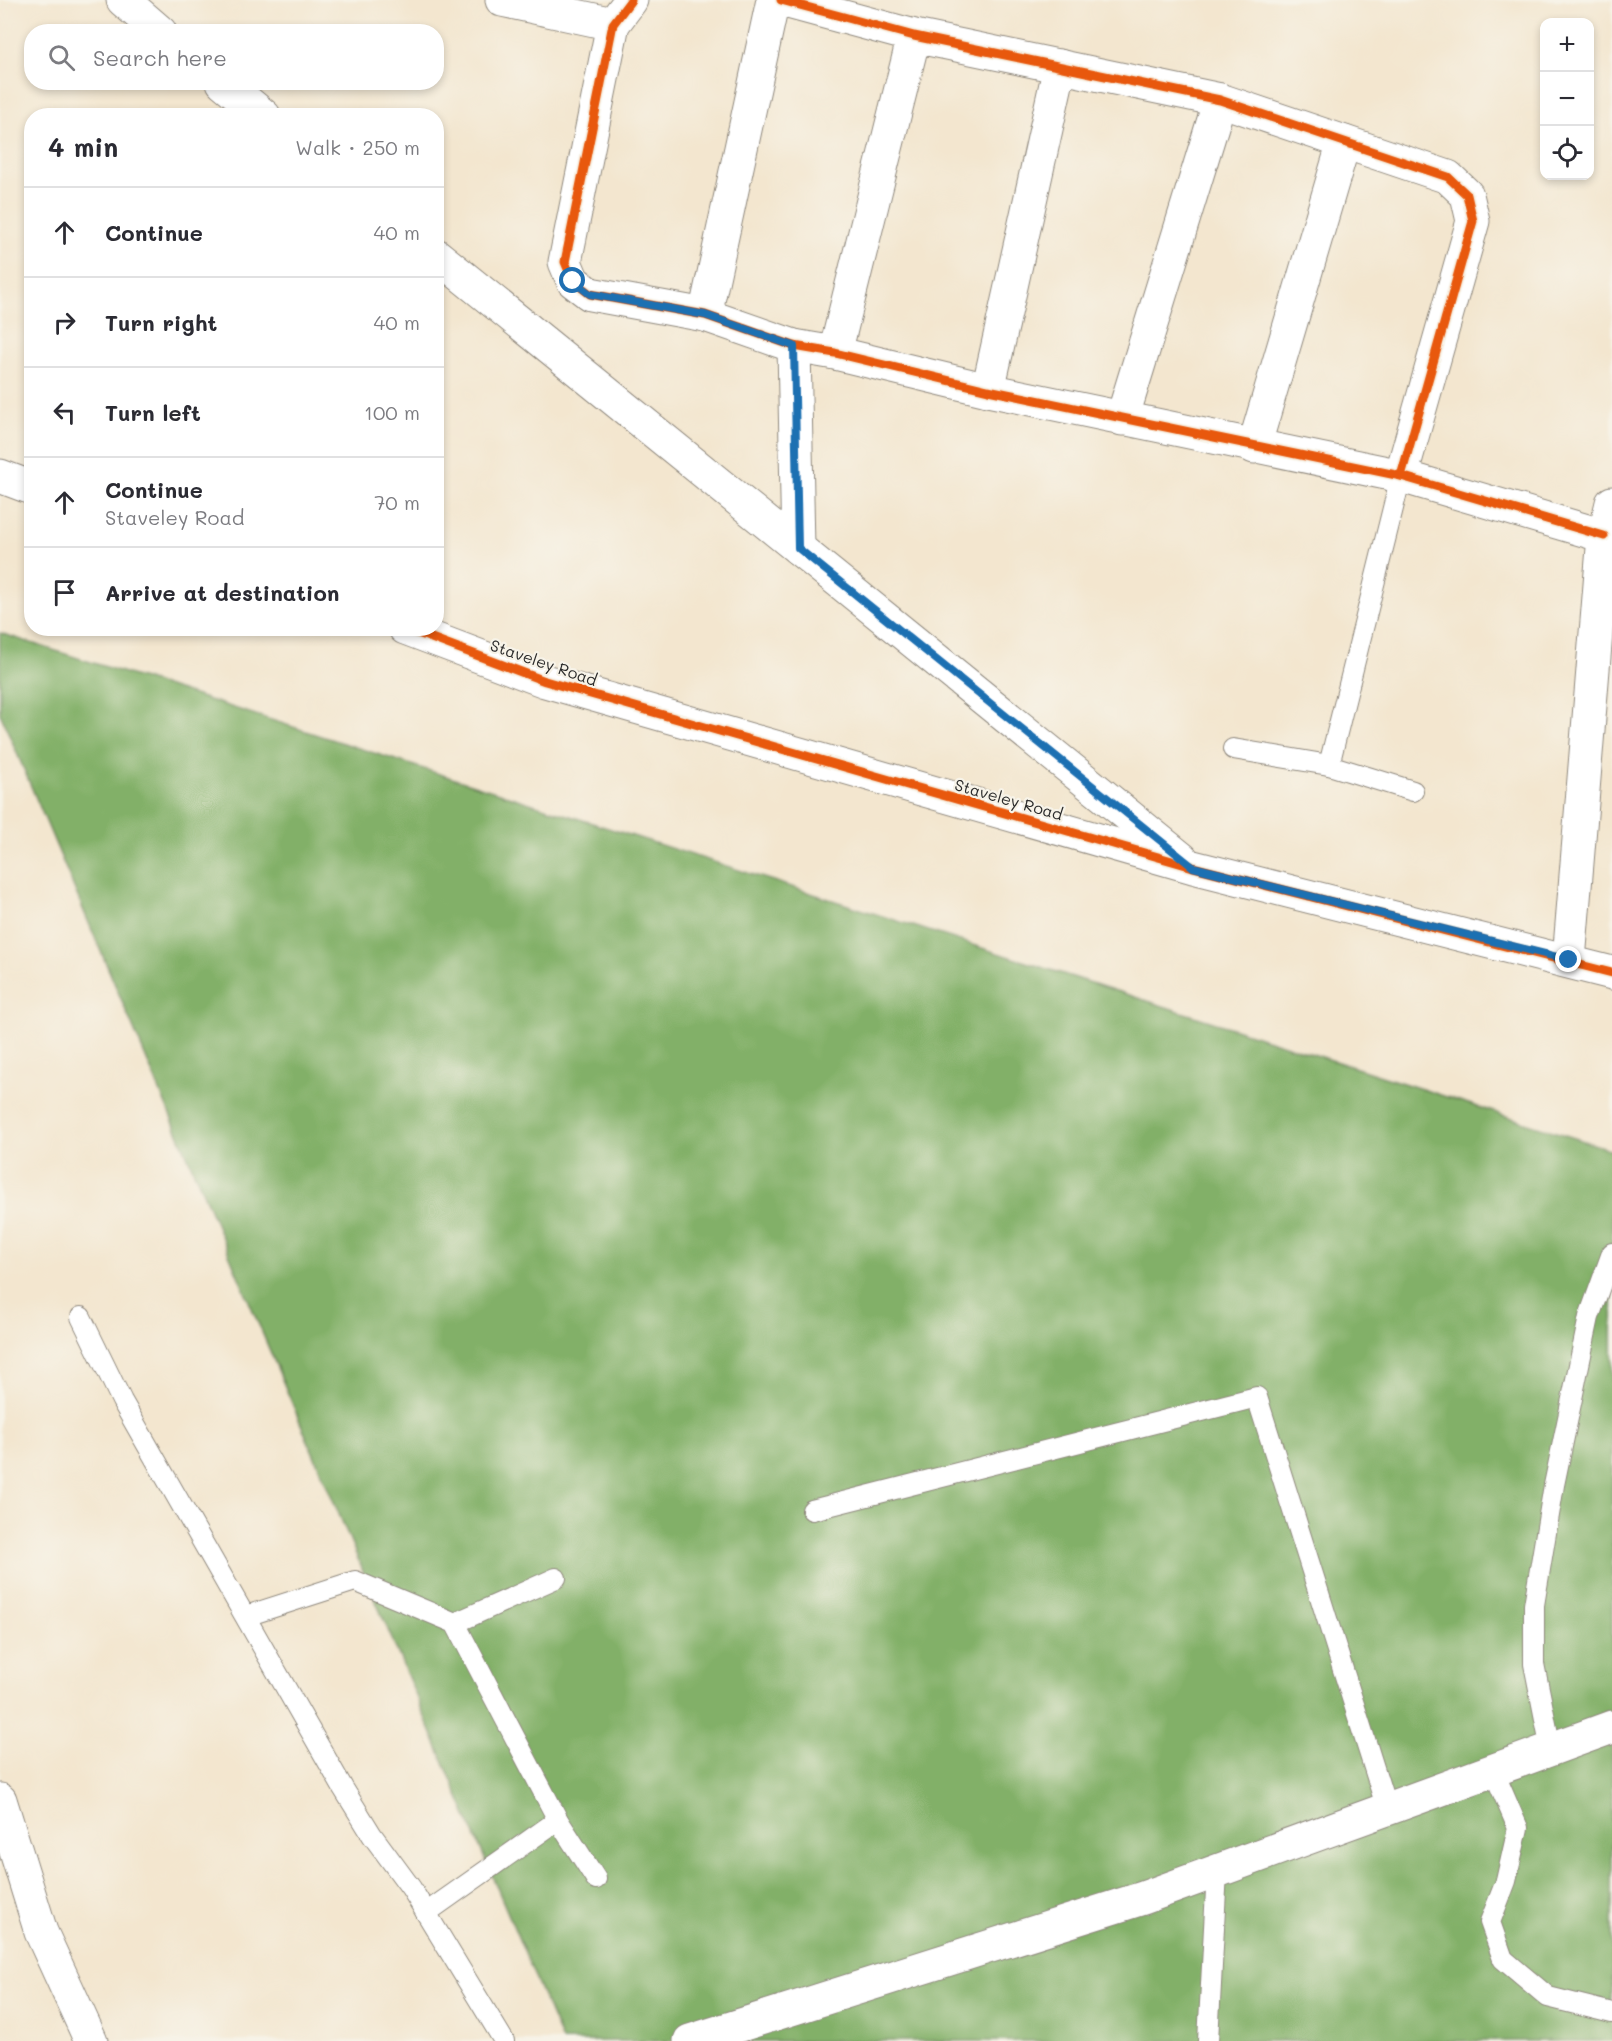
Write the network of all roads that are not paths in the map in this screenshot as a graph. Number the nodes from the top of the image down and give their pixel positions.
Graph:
1 (123, 0) edge
2 (502, 0) edge
3 (772, 0) edge
4 (781, 0) edge
5 (622, 12) edge
6 (151, 24) edge
7 (914, 36) junction
8 (1060, 66) junction
9 (233, 90) edge
10 (1220, 100) junction
11 (254, 108) edge
12 (1344, 142) junction
13 (444, 261) edge
14 (705, 315) junction
15 (794, 346) junction
16 (835, 354) junction
17 (988, 390) junction
18 (1122, 419) junction
19 (1254, 447) junction
20 (0, 476) edge
21 (1401, 476) junction
22 (24, 485) edge
23 (1612, 503) edge
24 (1604, 536) junction
25 (798, 548) junction
26 (426, 636) edge
27 (1233, 749) dead end
28 (1329, 765) junction
29 (1413, 791) dead end
30 (1193, 867) junction
31 (1569, 960) junction
32 (1612, 973) edge
33 (1612, 1253) edge
34 (81, 1317) dead end
35 (812, 1510) dead end
36 (556, 1578) dead end
37 (246, 1616) junction
38 (455, 1623) junction
39 (1612, 1726) edge
40 (1551, 1749) junction
41 (1493, 1770) junction
42 (0, 1800) edge
43 (1387, 1809) junction
44 (558, 1820) junction
45 (1217, 1871) junction
46 (596, 1879) dead end
47 (426, 1913) junction
48 (1612, 2013) edge
49 (704, 2039) edge
50 (91, 2041) edge
51 (504, 2041) edge
52 (1208, 2041) edge

1 - 6 street
2 - 5 street
3 - 14 street
4 - 7 street
5 - 14 street
7 - 8 street
7 - 16 street
8 - 10 street
8 - 17 street
9 - 11 street
10 - 12 street
10 - 18 street
12 - 19 street
12 - 21 street
13 - 25 street
14 - 15 street
15 - 16 street
15 - 25 street
16 - 17 street
17 - 18 street
18 - 19 street
19 - 21 street
20 - 22 street
21 - 24 street
21 - 28 lane
23 - 24 street
24 - 31 street
25 - 30 street
26 - 30 street, Staveley Road
27 - 28 lane
28 - 29 lane
30 - 31 street, Staveley Road
31 - 32 street, Staveley Road
33 - 40 lane
34 - 37 lane
35 - 43 lane
36 - 38 lane
37 - 38 lane
37 - 47 lane
38 - 44 lane
39 - 40 street
40 - 41 street
41 - 43 street
41 - 48 lane
42 - 50 street
43 - 45 street
44 - 46 lane
44 - 47 lane
45 - 49 street
45 - 52 lane
47 - 51 lane

